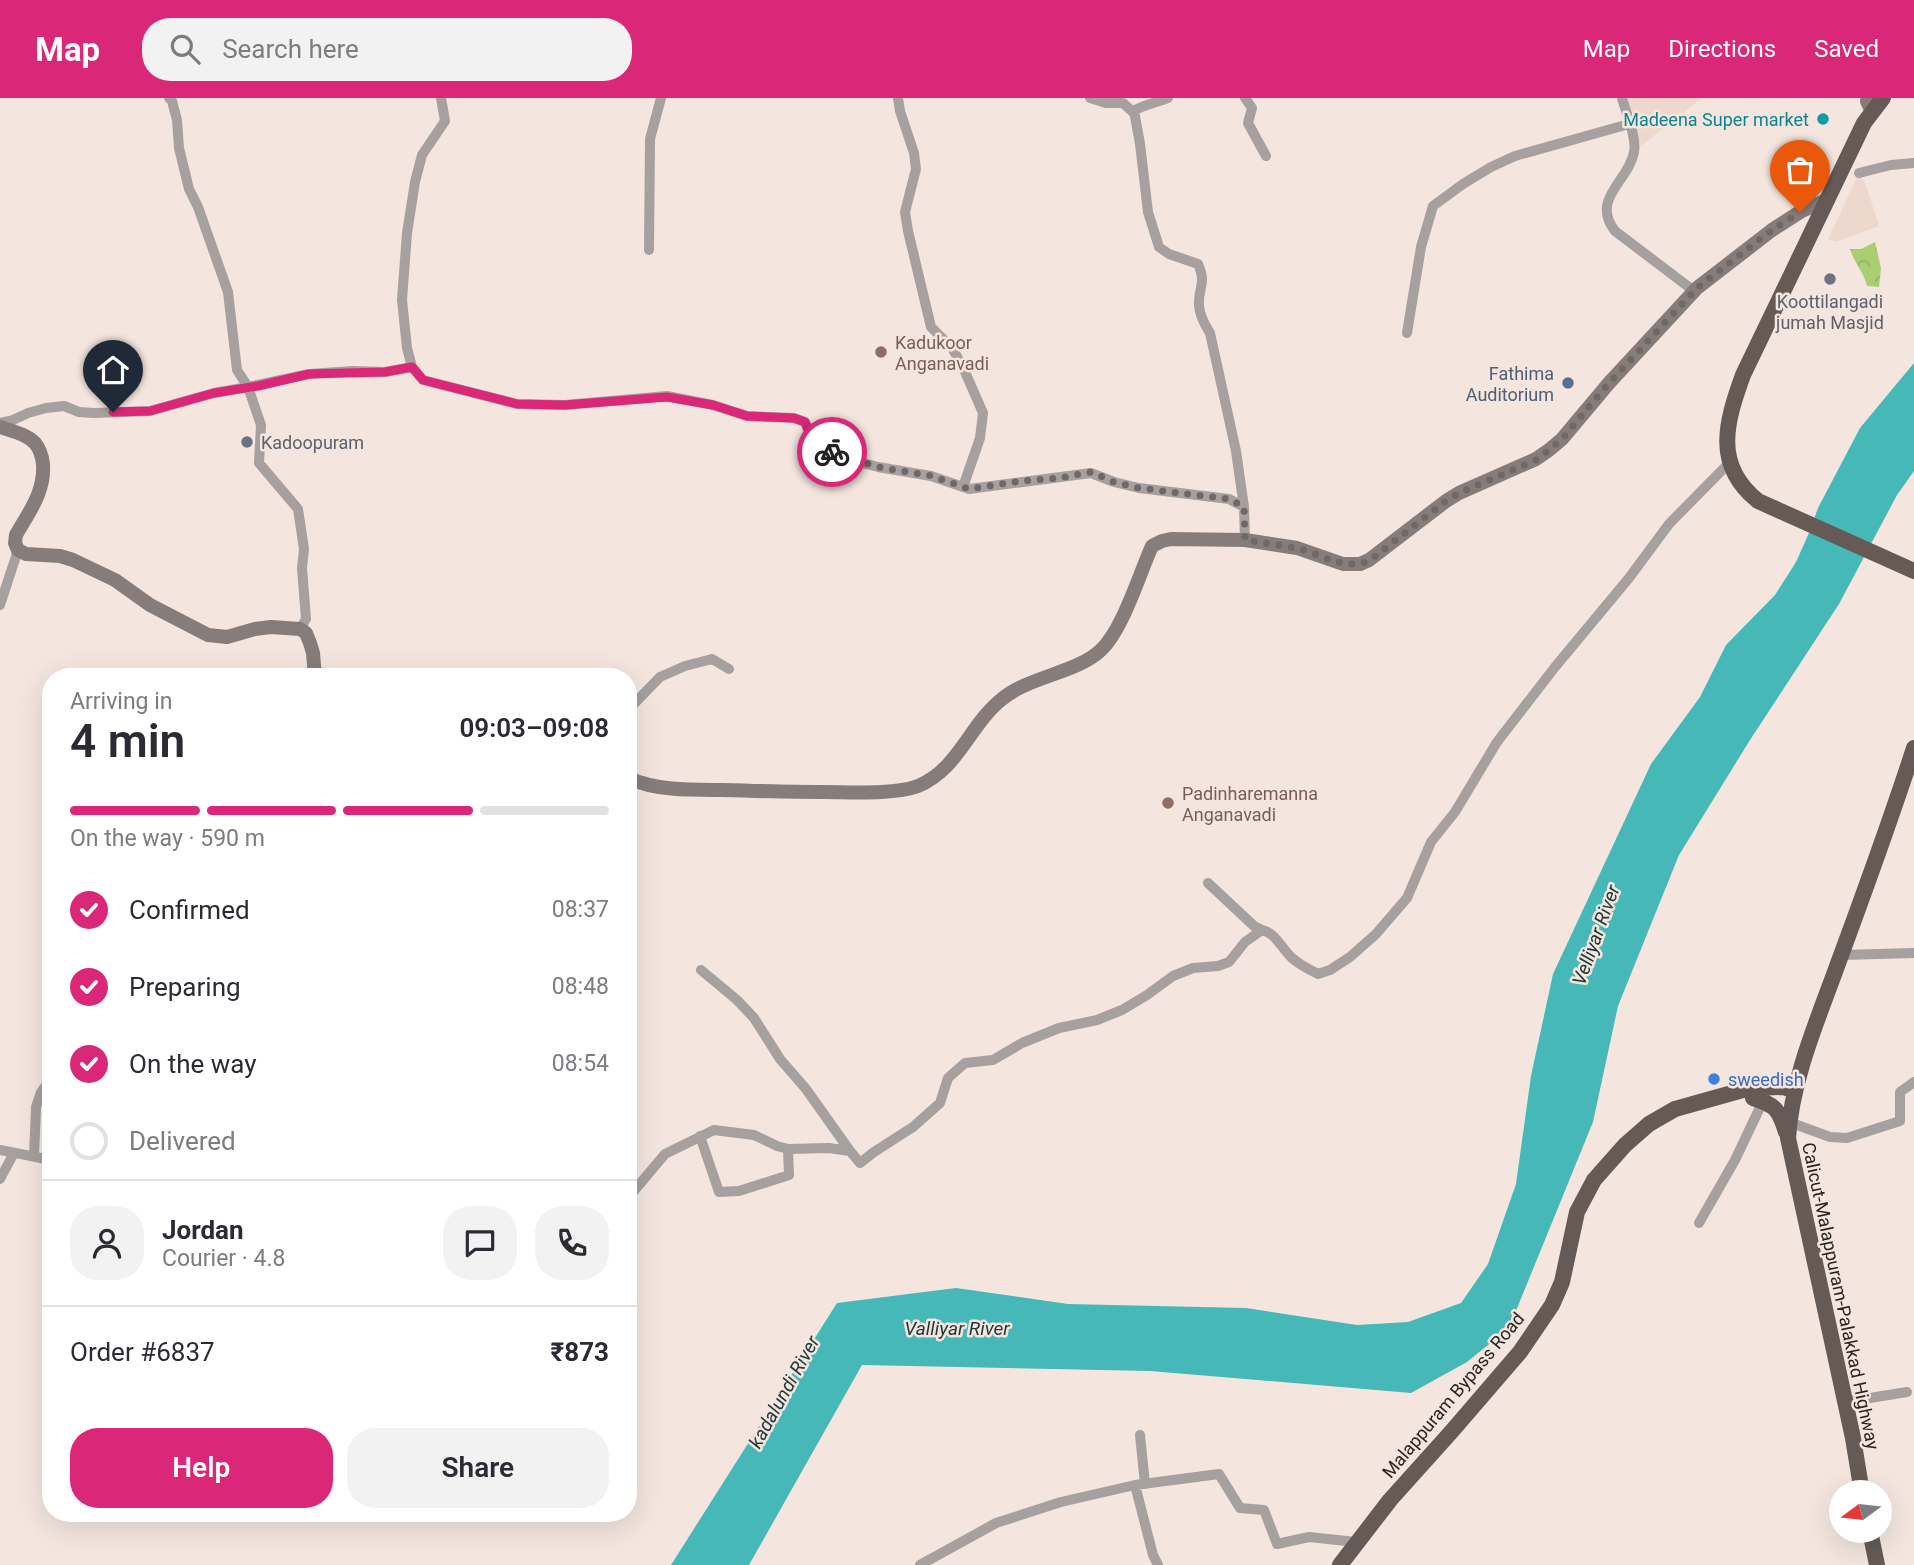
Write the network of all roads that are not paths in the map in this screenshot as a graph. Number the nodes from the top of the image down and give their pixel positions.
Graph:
1 (169, 98) edge
2 (441, 98) edge
3 (661, 98) edge
4 (898, 98) edge
5 (1090, 98) edge
6 (1168, 98) edge
7 (1245, 98) edge
8 (1622, 98) edge
9 (1883, 98) edge
10 (1870, 105) edge
11 (1134, 113) junction
12 (1629, 124) junction
13 (1266, 156) dead end
14 (1914, 163) edge
15 (1859, 173) dead end
16 (1824, 201) junction
17 (649, 250) dead end
18 (1694, 291) junction
19 (1407, 333) dead end
20 (412, 367) junction
21 (248, 387) junction
22 (0, 425) edge
23 (1730, 461) junction
24 (963, 487) junction
25 (1244, 507) junction
26 (1245, 540) junction
27 (18, 550) junction
28 (1907, 568) edge
29 (0, 605) edge
30 (300, 629) junction
31 (314, 668) edge
32 (729, 669) dead end
33 (637, 701) edge
34 (1914, 748) edge
35 (637, 780) edge
36 (1208, 883) dead end
37 (1262, 930) junction
38 (1914, 953) edge
39 (1842, 954) junction
40 (701, 970) dead end
41 (1801, 1066) junction
42 (1914, 1082) edge
43 (42, 1091) edge
44 (1755, 1096) junction
45 (1794, 1096) junction
46 (1788, 1130) junction
47 (700, 1136) junction
48 (788, 1149) junction
49 (0, 1150) edge
50 (850, 1151) junction
51 (14, 1153) junction
52 (34, 1156) junction
53 (42, 1158) edge
54 (0, 1179) edge
55 (637, 1187) edge
56 (1699, 1223) dead end
57 (1907, 1392) dead end
58 (1845, 1402) junction
59 (1140, 1435) dead end
60 (1860, 1480) edge
61 (1140, 1484) junction
62 (1356, 1542) junction
63 (1873, 1544) edge
64 (920, 1565) edge
65 (1158, 1565) edge
66 (1340, 1565) edge
67 (1352, 1565) edge
68 (1877, 1565) edge

1 - 21 street
2 - 20 street
3 - 17 street
4 - 24 street
5 - 11 street
6 - 11 street
7 - 13 street
8 - 12 street
9 - 10 highway
10 - 16 highway
11 - 25 street
12 - 18 street
12 - 19 street
14 - 15 street
16 - 18 main road
16 - 23 highway
18 - 26 main road
20 - 21 street
20 - 24 street
21 - 22 street
21 - 30 street
22 - 27 main road
23 - 28 highway
23 - 37 street
24 - 25 street
25 - 26 street
26 - 35 main road
27 - 29 street
27 - 30 main road
30 - 31 main road
32 - 33 street
34 - 39 highway, Calicut-Malappuram-Palakkad Highway
36 - 37 street
37 - 50 street
38 - 39 street
39 - 41 highway, Calicut-Malappuram-Palakkad Highway
40 - 50 street
41 - 44 highway
41 - 45 highway, Calicut-Malappuram-Palakkad Highway
42 - 46 street
43 - 52 street
44 - 45 highway, Malappuram Bypass Road
44 - 46 highway
44 - 56 street
44 - 62 highway, Malappuram Bypass Road
44 - 67 highway, Malappuram Bypass Road
45 - 46 highway, Calicut-Malappuram-Palakkad Highway
46 - 58 highway, Calicut-Malappuram-Palakkad Highway
47 - 48 street
47 - 48 street
47 - 55 street
48 - 50 street
49 - 51 street
51 - 52 street
51 - 54 street
52 - 53 street
57 - 58 street
58 - 60 highway, Calicut-Malappuram-Palakkad Highway
59 - 61 street
61 - 62 street
61 - 64 street
61 - 65 street
62 - 66 highway, Malappuram Bypass Road
63 - 68 highway

